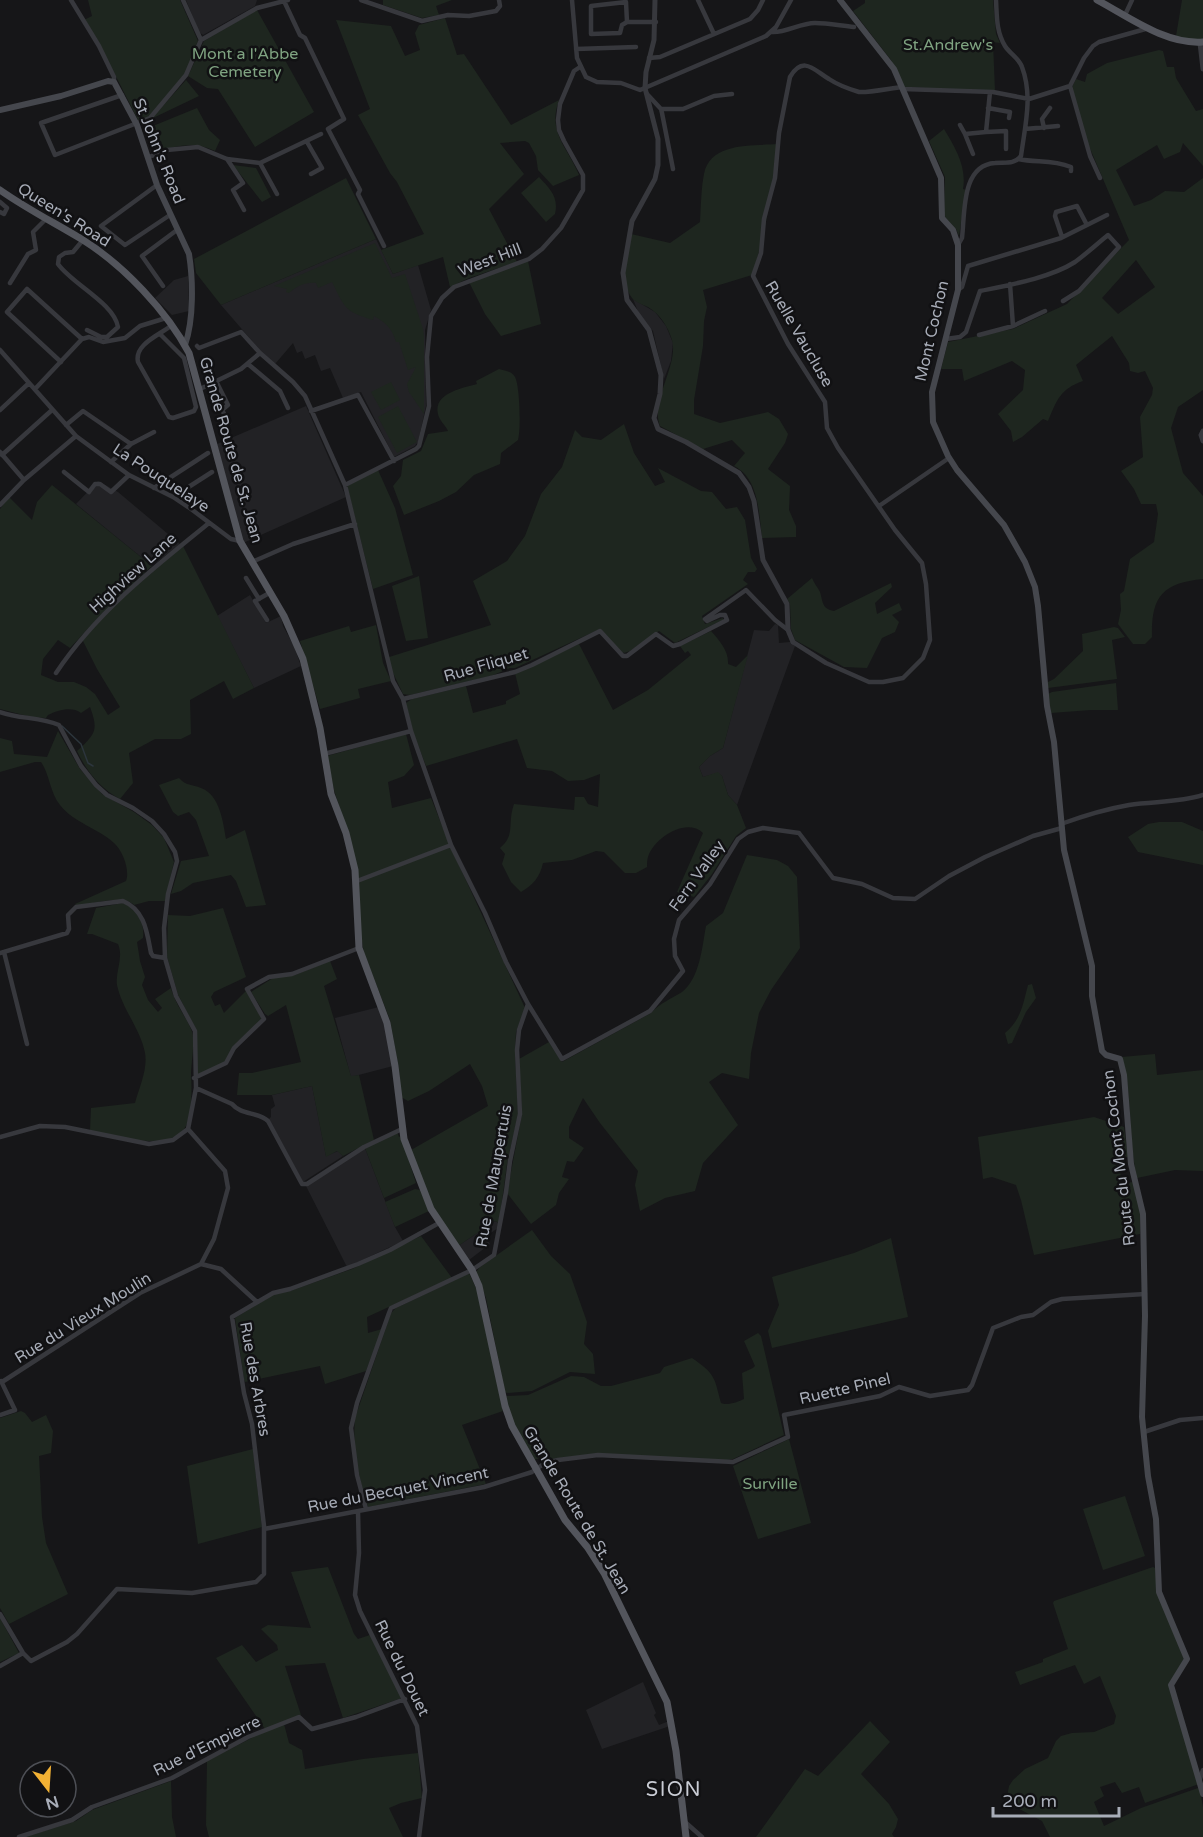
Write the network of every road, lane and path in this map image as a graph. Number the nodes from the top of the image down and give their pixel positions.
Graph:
1 (71, 0) edge
2 (183, 0) edge
3 (286, 0) edge
4 (362, 0) edge
5 (499, 0) edge
6 (572, 0) edge
7 (655, 0) edge
8 (698, 0) edge
9 (763, 0) edge
10 (791, 0) edge
11 (840, 0) edge
12 (996, 0) edge
13 (1097, 0) edge
14 (1132, 0) edge
15 (275, 2) edge
16 (1125, 15) junction
17 (627, 22) junction
18 (656, 22) junction
19 (855, 27) dead end
20 (1149, 28) junction
21 (771, 32) junction
22 (714, 34) junction
23 (201, 40) junction
24 (1201, 43) edge
25 (636, 47) dead end
26 (576, 49) junction
27 (649, 58) junction
28 (580, 67) junction
29 (1203, 69) edge
30 (114, 82) junction
31 (1070, 86) junction
32 (902, 88) junction
33 (646, 91) junction
34 (990, 92) junction
35 (732, 94) dead end
36 (122, 95) junction
37 (1029, 99) junction
38 (988, 108) junction
39 (1050, 108) dead end
40 (661, 109) junction
41 (0, 110) edge
42 (1009, 118) dead end
43 (137, 125) junction
44 (960, 125) dead end
45 (1058, 126) dead end
46 (1044, 128) junction
47 (1025, 129) junction
48 (986, 132) junction
49 (321, 134) dead end
50 (965, 134) junction
51 (307, 142) junction
52 (1006, 149) dead end
53 (973, 154) dead end
54 (149, 157) junction
55 (227, 159) junction
56 (1018, 159) junction
57 (260, 163) junction
58 (673, 170) dead end
59 (1071, 171) dead end
60 (311, 174) dead end
61 (1100, 178) dead end
62 (158, 185) junction
63 (0, 190) edge
64 (277, 194) dead end
65 (0, 202) edge
66 (244, 210) dead end
67 (0, 213) edge
68 (170, 215) junction
69 (1107, 215) dead end
70 (46, 219) junction
71 (1087, 225) junction
72 (177, 230) junction
73 (1062, 237) junction
74 (83, 240) junction
75 (958, 245) junction
76 (384, 246) dead end
77 (10, 283) dead end
78 (1010, 284) junction
79 (163, 286) dead end
80 (958, 290) junction
81 (1063, 301) dead end
82 (1044, 311) dead end
83 (166, 318) junction
84 (172, 325) junction
85 (1013, 326) junction
86 (87, 330) dead end
87 (160, 334) junction
88 (979, 335) dead end
89 (82, 339) junction
90 (946, 339) junction
91 (185, 345) junction
92 (197, 346) dead end
93 (0, 350) edge
94 (260, 354) junction
95 (61, 362) junction
96 (248, 364) junction
97 (216, 381) junction
98 (29, 383) junction
99 (35, 389) junction
100 (200, 389) junction
101 (288, 408) dead end
102 (0, 410) edge
103 (52, 410) junction
104 (311, 411) junction
105 (229, 423) dead end
106 (66, 425) junction
107 (1203, 431) edge
108 (154, 432) dead end
109 (76, 436) junction
110 (1203, 441) edge
111 (131, 444) junction
112 (208, 453) dead end
113 (1, 454) edge
114 (949, 458) junction
115 (394, 461) junction
116 (111, 462) junction
117 (64, 472) dead end
118 (213, 472) dead end
119 (129, 475) junction
120 (24, 480) junction
121 (345, 485) junction
122 (154, 488) junction
123 (173, 497) junction
124 (0, 505) edge
125 (879, 507) junction
126 (208, 523) junction
127 (355, 524) junction
128 (240, 541) junction
129 (252, 562) junction
130 (246, 578) dead end
131 (271, 592) junction
132 (259, 599) junction
133 (267, 620) dead end
134 (788, 630) junction
135 (793, 642) joint
136 (56, 673) dead end
137 (403, 699) junction
138 (1047, 706) joint
139 (0, 712) edge
140 (411, 731) junction
141 (324, 754) junction
142 (1203, 795) edge
143 (1062, 826) junction
144 (451, 845) junction
145 (357, 880) junction
146 (359, 948) junction
147 (2, 953) edge
148 (165, 958) junction
149 (528, 1004) junction
150 (27, 1044) dead end
151 (194, 1078) junction
152 (196, 1088) junction
153 (188, 1129) junction
154 (402, 1129) junction
155 (0, 1137) edge
156 (439, 1223) junction
157 (201, 1264) junction
158 (472, 1270) junction
159 (1145, 1294) junction
160 (257, 1302) junction
161 (1, 1382) edge
162 (0, 1415) edge
163 (1203, 1418) edge
164 (1144, 1432) junction
165 (535, 1469) junction
166 (366, 1509) junction
167 (358, 1511) junction
168 (264, 1529) junction
169 (0, 1614) edge
170 (23, 1653) junction
171 (0, 1666) edge
172 (405, 1699) junction
173 (1203, 1770) edge
174 (1200, 1779) junction
175 (1203, 1794) edge
176 (685, 1822) junction
177 (19, 1837) edge
178 (418, 1837) edge
179 (686, 1837) edge
180 (702, 1837) edge

1 - 30 street
2 - 23 street
3 - 15 street
3 - 76 street
4 - 5 street
6 - 26 street
7 - 18 street
8 - 22 street
9 - 22 street
10 - 21 street
11 - 32 main road, Mont Cochon
12 - 37 street
13 - 16 main road
14 - 16 street
15 - 23 street
16 - 20 main road
17 - 17 street
17 - 18 street
18 - 27 street
19 - 21 street
20 - 24 main road
20 - 31 street
21 - 33 street
22 - 27 street
23 - 43 street
24 - 29 street
25 - 26 street
26 - 28 street
27 - 33 street
28 - 33 street
28 - 115 street, West Hill
30 - 36 main road, St John's Road
30 - 41 main road
31 - 37 street
31 - 61 street
32 - 34 street
32 - 75 main road, Mont Cochon
32 - 125 street, Ruelle Vaucluse
33 - 40 street
33 - 134 street
34 - 37 street
34 - 38 street
35 - 40 street
36 - 43 main road, St John's Road
36 - 43 street
37 - 47 street
38 - 42 street
38 - 48 street
39 - 46 street
40 - 58 street
43 - 54 main road, St John's Road
44 - 50 street
45 - 46 street
46 - 47 street
47 - 56 street
48 - 50 street
48 - 52 street
49 - 51 street
50 - 53 street
51 - 57 street
51 - 60 street
54 - 55 street
54 - 62 main road, St John's Road
55 - 57 street
55 - 66 street
56 - 59 street
56 - 75 street
57 - 64 street
62 - 68 main road, St John's Road
62 - 68 street
63 - 70 main road, Queen's Road
65 - 67 street
68 - 72 main road, St John's Road
69 - 71 street
70 - 74 main road, Queen's Road
70 - 77 street
71 - 73 street
71 - 73 street
72 - 79 street
72 - 91 main road, St John's Road
73 - 80 street
74 - 83 main road, Queen's Road
74 - 86 street
75 - 80 main road, Mont Cochon
78 - 81 street
78 - 85 street
78 - 90 street
80 - 90 main road, Mont Cochon
82 - 85 street
83 - 84 main road, Queen's Road
83 - 89 street
84 - 87 street
84 - 91 main road, Queen's Road
85 - 88 street
87 - 87 street
89 - 95 street
89 - 95 street
90 - 114 main road, Mont Cochon
91 - 100 main road, Grande Route de St. Jean
92 - 94 street
93 - 98 street, La Pouquelaye
94 - 96 street
94 - 104 street
95 - 99 street
96 - 97 street
96 - 101 street
97 - 100 street
97 - 105 street
98 - 99 street, La Pouquelaye
98 - 102 street
99 - 103 street, La Pouquelaye
100 - 128 main road, Grande Route de St. Jean
103 - 106 street, La Pouquelaye
103 - 113 street
104 - 115 street
104 - 121 street
106 - 109 street, La Pouquelaye
106 - 111 street
107 - 110 street
108 - 111 street
109 - 116 street, La Pouquelaye
109 - 120 street
111 - 116 street
112 - 122 street
113 - 120 street
114 - 125 street
114 - 138 main road, Mont Cochon
115 - 121 street, West Hill
116 - 119 street, La Pouquelaye
117 - 119 street
118 - 123 street
119 - 122 street, La Pouquelaye
120 - 124 street
121 - 127 street
122 - 123 street, La Pouquelaye
123 - 126 street, La Pouquelaye
125 - 135 street, Ruelle Vaucluse
126 - 128 street, La Pouquelaye
126 - 136 street, Highview Lane
127 - 129 street
127 - 137 street
128 - 129 main road, Grande Route de St. Jean
129 - 131 main road, Grande Route de St. Jean
130 - 132 street
131 - 132 street
131 - 141 main road, Grande Route de St. Jean
132 - 133 street
134 - 135 street
134 - 137 street, Rue Fliquet
137 - 140 street
138 - 143 main road, Route du Mont Cochon
139 - 148 street
140 - 141 street
140 - 144 street
141 - 145 main road, Grande Route de St. Jean
142 - 143 street
143 - 149 street, Fern Valley
143 - 159 main road, Route du Mont Cochon
144 - 145 street
144 - 149 street
145 - 146 main road, Grande Route de St. Jean
146 - 151 street
146 - 154 main road, Grande Route de St. Jean
147 - 148 street
147 - 150 street
148 - 151 street
149 - 158 street, Rue de Maupertuis
151 - 152 street
152 - 153 street
152 - 154 street
153 - 155 street
153 - 157 street
154 - 156 main road, Grande Route de St. Jean
156 - 158 main road, Grande Route de St. Jean
156 - 160 street, Rue des Arbres
157 - 160 street
157 - 161 street, Rue du Vieux Moulin
158 - 165 main road, Grande Route de St. Jean
158 - 166 street, Rue de Maupertuis
159 - 164 main road, Route du Mont Cochon
159 - 165 street, Ruette Pinel
160 - 168 street, Rue des Arbres
161 - 162 street
163 - 164 street
164 - 174 main road, Route du Mont Cochon
165 - 166 street, Rue du Becquet Vincent
165 - 176 main road, Grande Route de St. Jean
166 - 167 street, Rue du Becquet Vincent
167 - 168 street, Rue du Becquet Vincent
167 - 172 street, Rue du Douet
168 - 170 street
169 - 170 street
170 - 171 street
172 - 177 street, Rue d'Empierre
172 - 178 street, Rue du Douet
173 - 174 street
174 - 175 main road
176 - 179 main road, Grande Route de St. Jean
176 - 180 street

